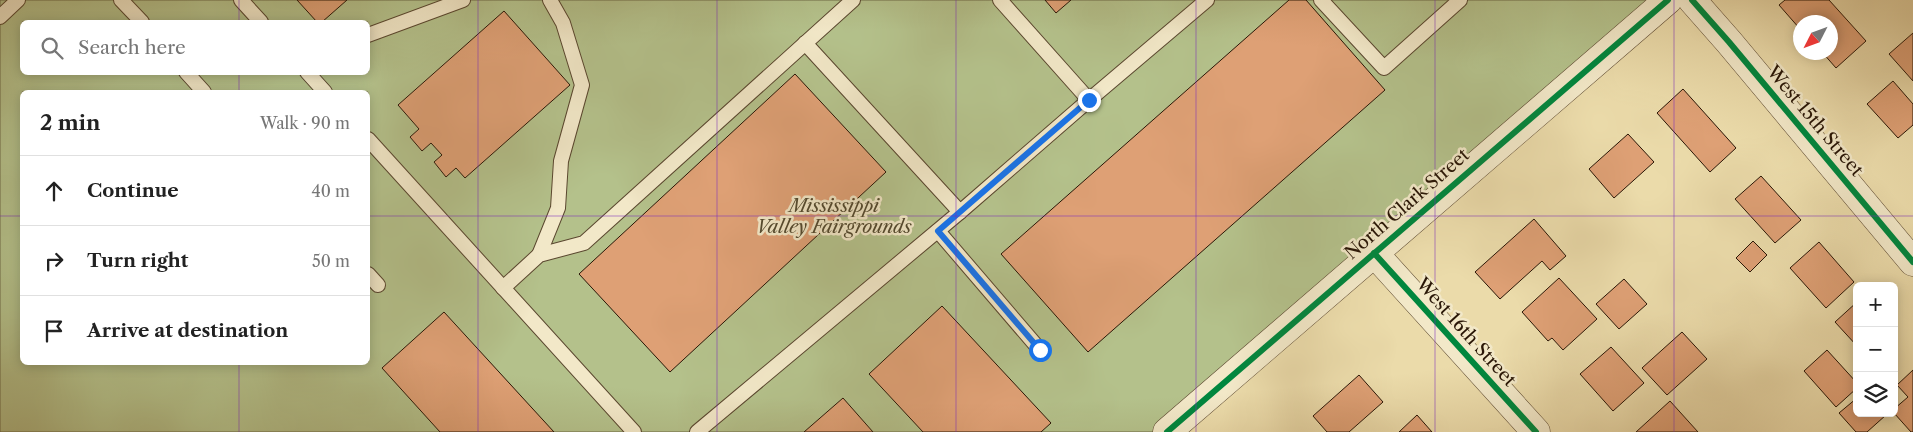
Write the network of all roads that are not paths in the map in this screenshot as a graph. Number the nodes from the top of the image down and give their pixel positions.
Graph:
1 (18, 0) edge
2 (121, 0) edge
3 (241, 0) edge
4 (463, 0) edge
5 (550, 0) edge
6 (852, 0) edge
7 (1000, 0) edge
8 (1321, 0) edge
9 (1460, 0) edge
10 (1668, 0) edge
11 (1692, 0) edge
12 (1199, 3) edge
13 (0, 17) edge
14 (140, 20) edge
15 (260, 20) edge
16 (370, 34) edge
17 (805, 44) junction
18 (189, 75) edge
19 (310, 75) edge
20 (202, 90) edge
21 (323, 90) edge
22 (1089, 100) junction
23 (370, 141) edge
24 (960, 212) junction
25 (938, 231) junction
26 (1374, 253) junction
27 (539, 255) junction
28 (1913, 262) edge
29 (370, 276) edge
30 (378, 285) dead end
31 (503, 288) junction
32 (1040, 350) dead end
33 (634, 432) edge
34 (697, 432) edge
35 (1167, 432) edge
36 (1536, 432) edge

1 - 13 lane
2 - 14 lane
3 - 15 lane
4 - 16 lane
5 - 27 lane
6 - 17 lane
7 - 22 lane
8 - 9 lane
10 - 26 street, North Clark Street
11 - 28 street, West 15th Street
12 - 22 lane
17 - 24 lane
17 - 27 lane
18 - 20 lane
19 - 21 lane
22 - 24 lane
23 - 31 lane
24 - 25 lane
25 - 32 lane
25 - 34 lane
26 - 35 street, North Clark Street
26 - 36 street, West 16th Street
27 - 31 lane
29 - 30 lane
31 - 33 lane

